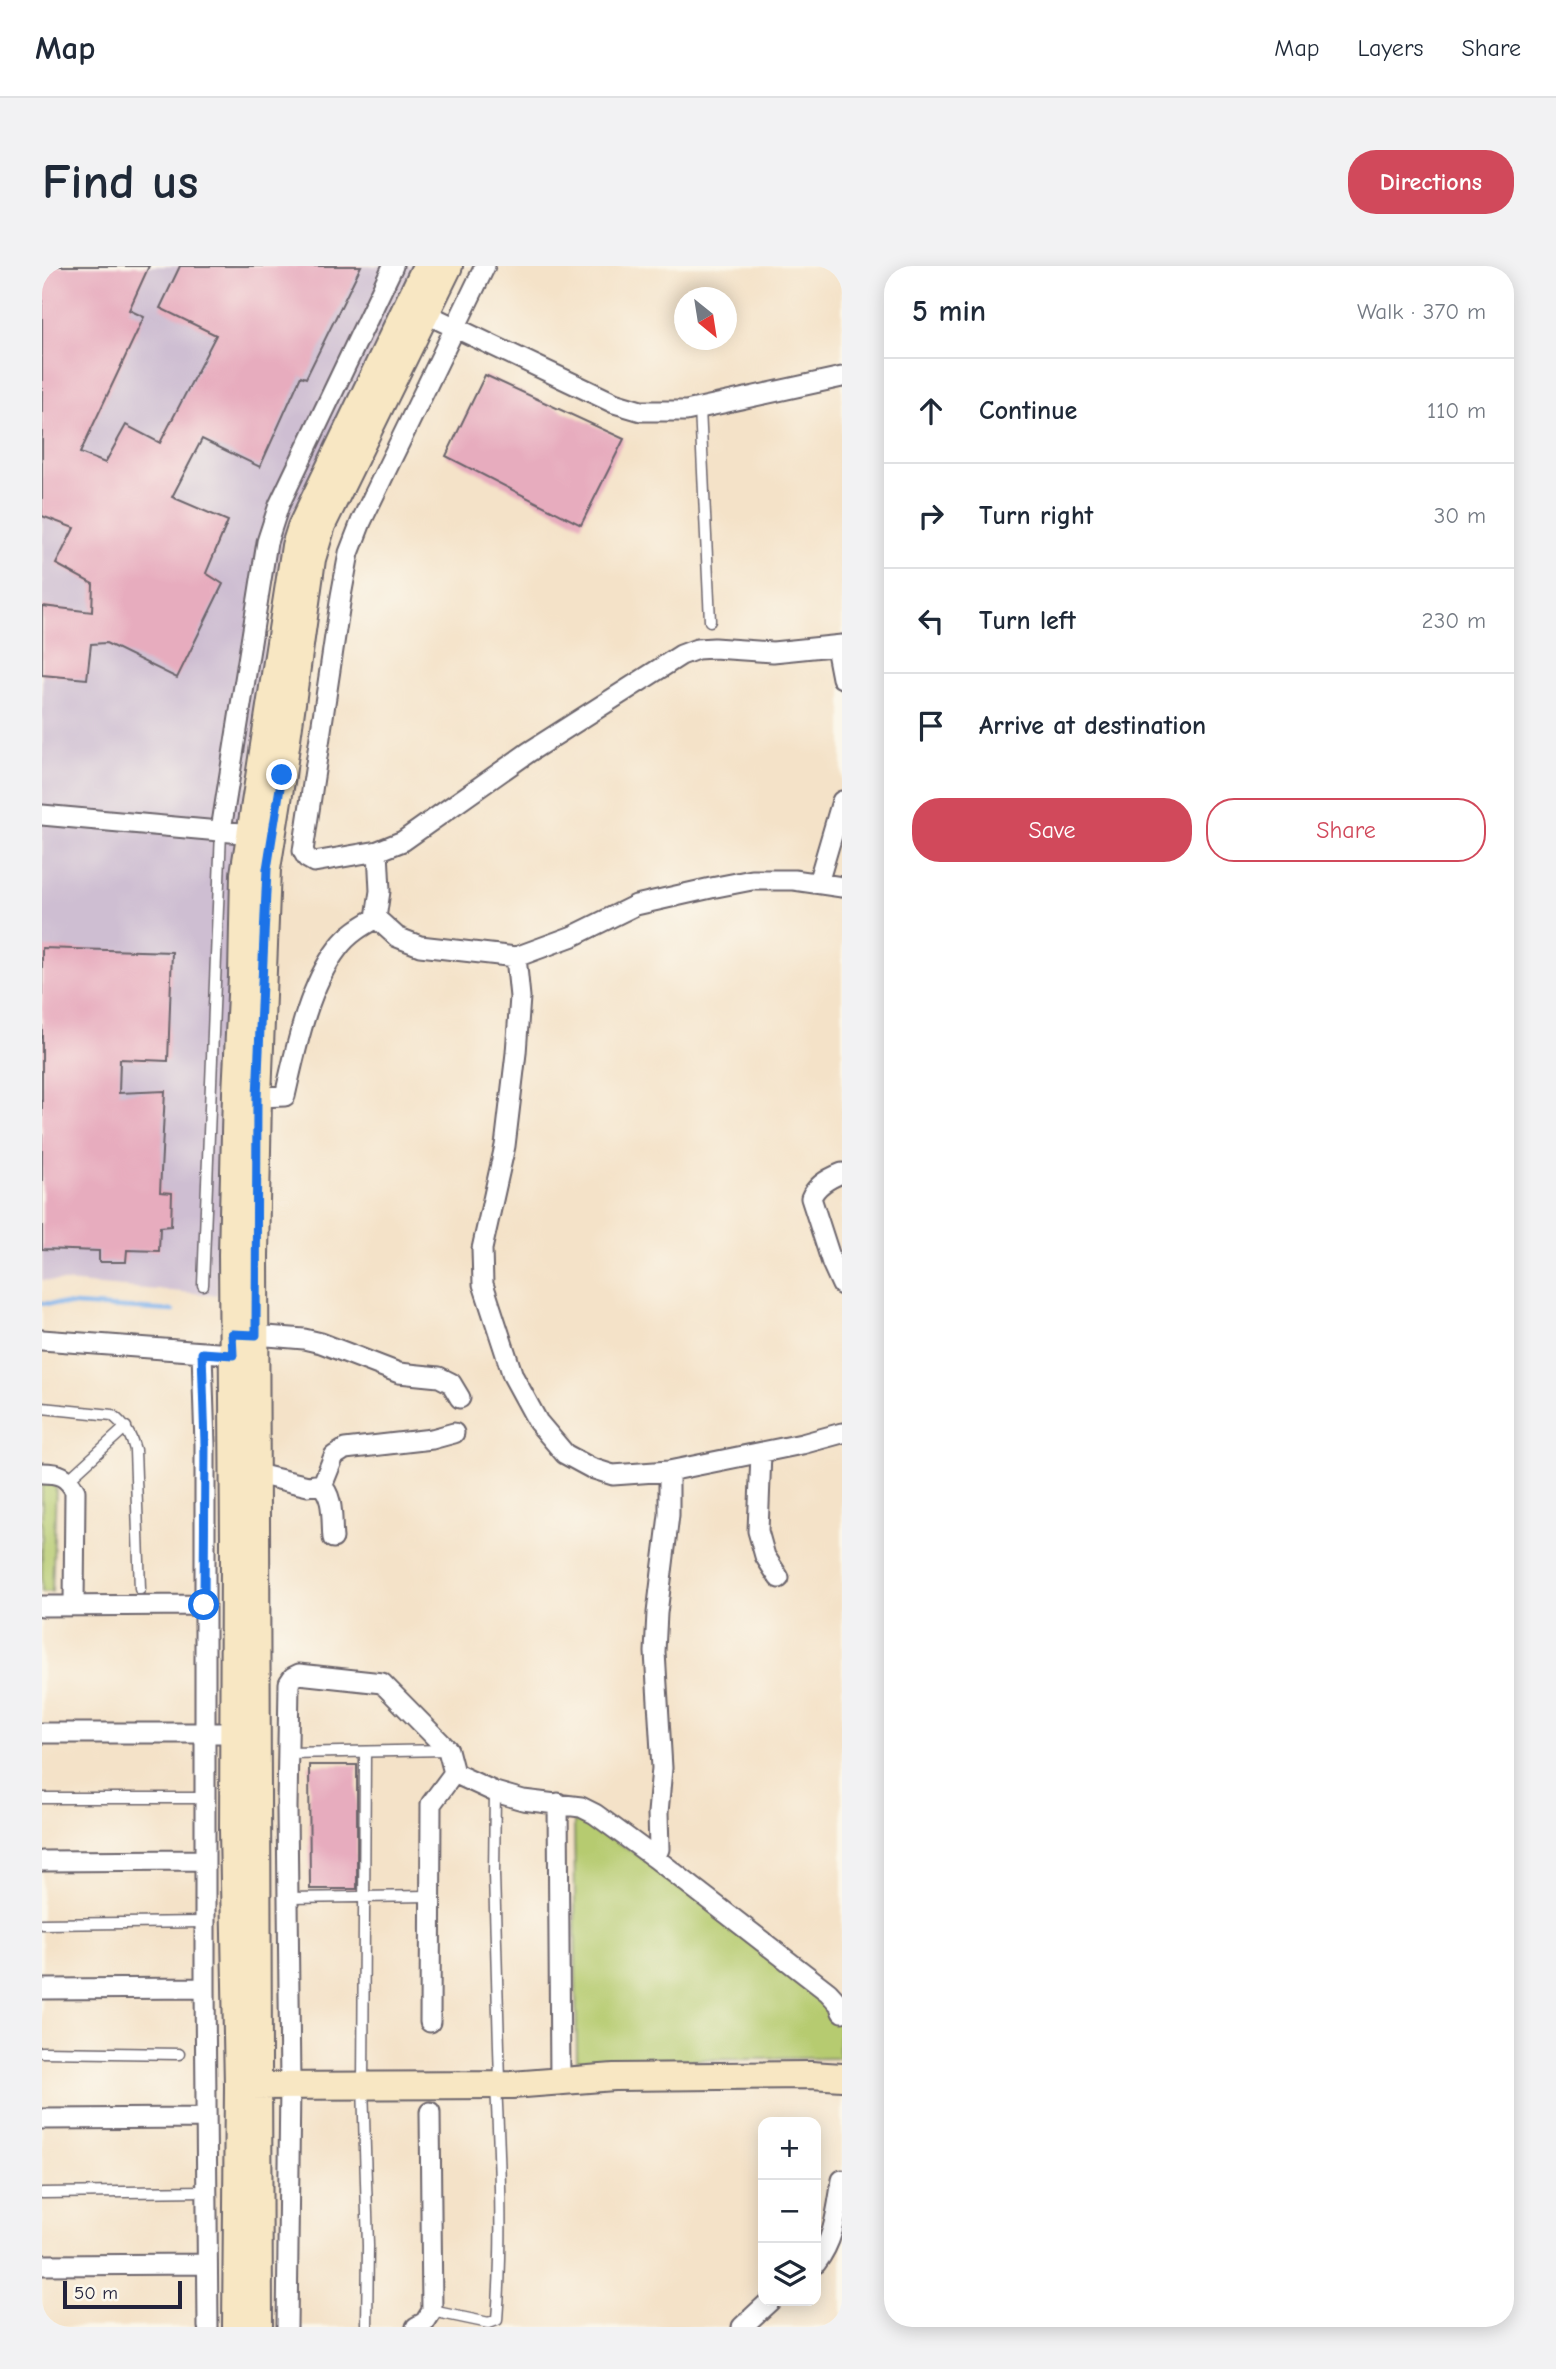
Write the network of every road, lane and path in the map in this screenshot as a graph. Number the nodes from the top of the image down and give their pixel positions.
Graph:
1 (393, 266) edge
2 (426, 266) edge
3 (449, 266) edge
4 (485, 266) edge
5 (417, 309) junction
6 (455, 328) junction
7 (842, 377) edge
8 (699, 408) junction
9 (710, 621) dead end
10 (839, 646) edge
11 (842, 678) edge
12 (842, 801) edge
13 (42, 815) edge
14 (221, 830) junction
15 (261, 834) junction
16 (379, 851) junction
17 (818, 883) junction
18 (842, 887) edge
19 (376, 918) junction
20 (516, 957) junction
21 (257, 1097) junction
22 (842, 1173) edge
23 (203, 1285) dead end
24 (842, 1286) edge
25 (42, 1340) edge
26 (244, 1345) junction
27 (202, 1353) junction
28 (460, 1398) dead end
29 (42, 1408) edge
30 (126, 1427) junction
31 (454, 1433) dead end
32 (842, 1433) edge
33 (761, 1452) junction
34 (669, 1471) junction
35 (42, 1473) edge
36 (257, 1474) junction
37 (69, 1479) junction
38 (320, 1484) junction
39 (333, 1538) dead end
40 (779, 1578) dead end
41 (140, 1589) dead end
42 (74, 1605) junction
43 (204, 1605) junction
44 (42, 1606) edge
45 (204, 1732) junction
46 (42, 1733) edge
47 (232, 1733) junction
48 (448, 1750) junction
49 (365, 1752) junction
50 (288, 1753) junction
51 (454, 1773) junction
52 (495, 1792) junction
53 (42, 1798) edge
54 (204, 1798) junction
55 (558, 1803) junction
56 (655, 1858) junction
57 (204, 1860) junction
58 (42, 1861) edge
59 (430, 1896) junction
60 (364, 1897) junction
61 (288, 1898) junction
62 (204, 1922) junction
63 (42, 1924) edge
64 (205, 1988) junction
65 (42, 1989) edge
66 (842, 2012) edge
67 (430, 2022) dead end
68 (42, 2052) edge
69 (179, 2054) dead end
70 (842, 2077) edge
71 (560, 2081) junction
72 (290, 2085) junction
73 (363, 2085) junction
74 (498, 2085) junction
75 (248, 2086) junction
76 (430, 2112) dead end
77 (205, 2118) junction
78 (42, 2119) edge
79 (842, 2180) edge
80 (206, 2190) junction
81 (42, 2193) edge
82 (821, 2256) edge
83 (208, 2264) junction
84 (42, 2265) edge
85 (765, 2306) edge
86 (432, 2311) junction
87 (208, 2327) edge
88 (236, 2327) edge
89 (259, 2327) edge
90 (287, 2327) edge
91 (367, 2327) edge
92 (416, 2327) edge
93 (743, 2327) edge

1 - 14 street
2 - 5 street
3 - 5 street
4 - 6 street
5 - 6 street
5 - 15 street
6 - 8 street
6 - 16 street
7 - 8 street
8 - 9 lane
10 - 11 street
10 - 16 street
12 - 17 street
13 - 14 street
14 - 15 street
14 - 23 lane
15 - 21 street
15 - 26 street
16 - 19 street
17 - 18 street
17 - 20 street
19 - 20 street
19 - 21 street
20 - 34 street
21 - 26 street
22 - 24 street
25 - 27 street
26 - 27 street
26 - 28 street
26 - 36 street
26 - 47 street
27 - 43 street
29 - 30 lane
30 - 37 lane
30 - 41 lane
31 - 38 street
32 - 33 street
33 - 34 street
33 - 40 street
34 - 56 street
35 - 37 street
36 - 38 street
36 - 75 street
37 - 42 street
38 - 39 street
42 - 43 street
42 - 44 street
43 - 45 street
45 - 46 street
45 - 47 street
45 - 54 street
47 - 75 street
48 - 49 lane
48 - 50 street
48 - 51 street
49 - 50 lane
49 - 60 lane
50 - 61 street
51 - 52 street
51 - 59 street
52 - 55 street
52 - 74 lane
53 - 54 lane
54 - 57 street
55 - 56 street
55 - 71 street
56 - 66 street
57 - 58 street
57 - 62 street
59 - 60 lane
59 - 67 street
60 - 61 lane
60 - 73 lane
61 - 72 street
62 - 63 lane
62 - 64 street
64 - 65 street
64 - 77 street
68 - 69 lane
70 - 71 street
71 - 74 street
72 - 73 street
72 - 75 street
72 - 90 street
73 - 74 street
73 - 91 lane
74 - 86 lane
75 - 88 street
75 - 89 street
76 - 86 street
77 - 78 street
77 - 80 street
79 - 82 street
80 - 81 lane
80 - 83 street
83 - 84 street
83 - 87 street
85 - 93 street
86 - 92 street

